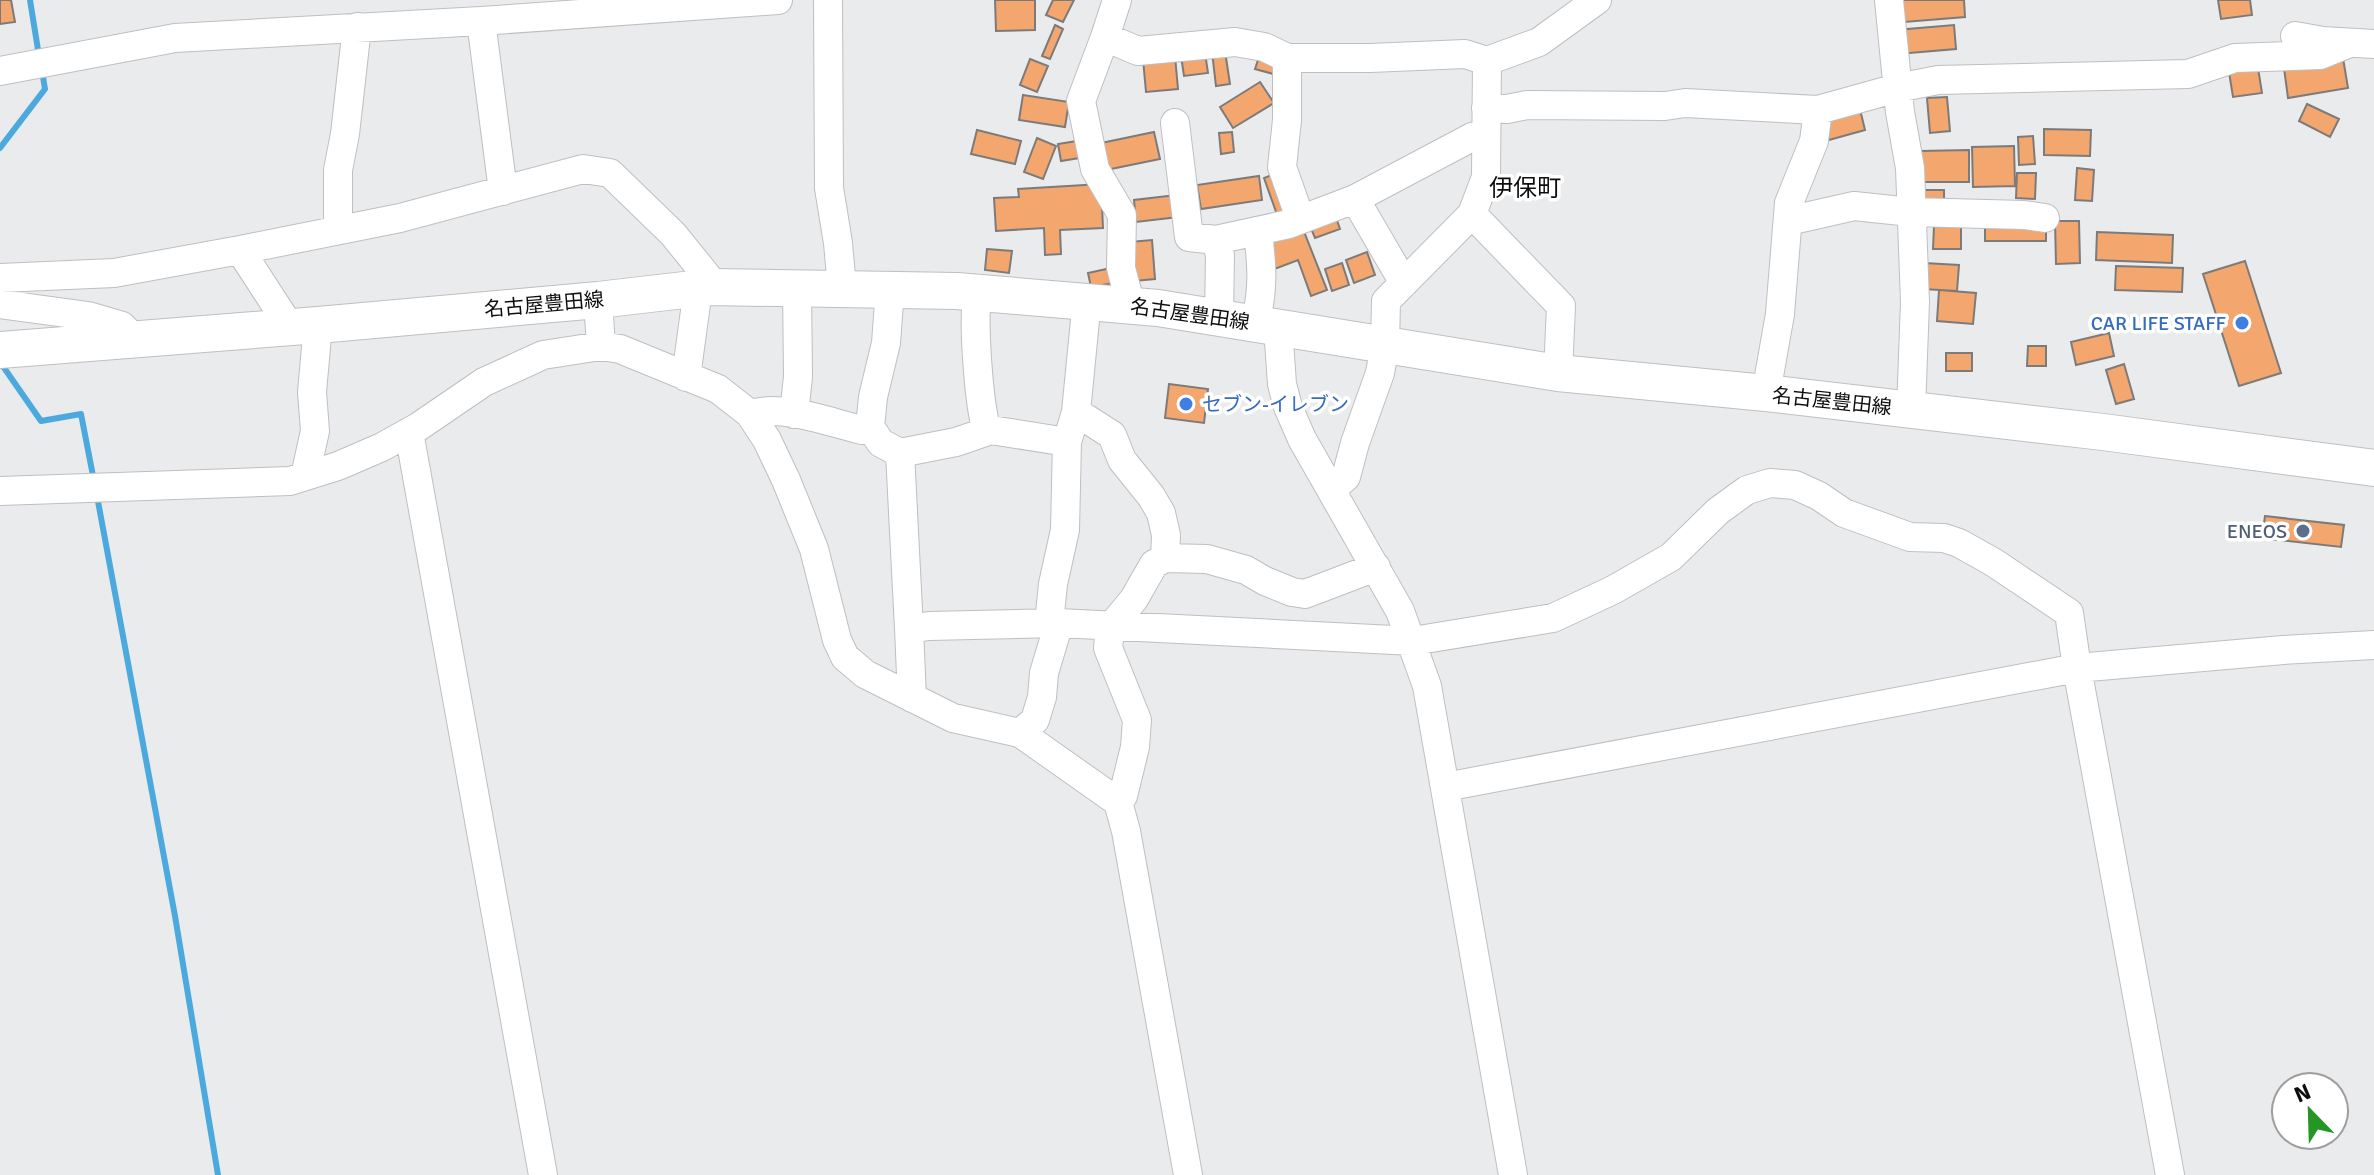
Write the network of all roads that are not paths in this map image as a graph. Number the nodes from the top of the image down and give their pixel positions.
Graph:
1 (778, 0) edge
2 (828, 0) edge
3 (1117, 0) edge
4 (1597, 0) edge
5 (1889, 0) edge
6 (481, 21) junction
7 (357, 27) junction
8 (2295, 36) dead end
9 (1105, 37) junction
10 (2361, 44) edge
11 (1287, 58) junction
12 (1487, 61) junction
13 (0, 71) edge
14 (1897, 88) junction
15 (1818, 110) junction
16 (1486, 121) junction
17 (1175, 123) dead end
18 (503, 191) junction
19 (1355, 199) junction
20 (1911, 212) junction
21 (1472, 214) junction
22 (1300, 218) junction
23 (2045, 218) dead end
24 (1788, 221) junction
25 (338, 230) junction
26 (1258, 232) junction
27 (1216, 240) junction
28 (240, 250) junction
29 (0, 278) edge
30 (1404, 283) junction
31 (797, 287) junction
32 (704, 288) junction
33 (842, 288) junction
34 (890, 289) junction
35 (978, 292) junction
36 (598, 300) junction
37 (1087, 300) junction
38 (0, 304) edge
39 (1131, 306) junction
40 (1219, 317) junction
41 (1266, 325) junction
42 (304, 326) junction
43 (135, 340) junction
44 (1385, 345) junction
45 (601, 346) junction
46 (3, 350) edge
47 (1558, 373) junction
48 (686, 377) junction
49 (1766, 393) junction
50 (1911, 410) junction
51 (1076, 412) junction
52 (750, 414) junction
53 (794, 414) junction
54 (870, 427) junction
55 (987, 431) junction
56 (409, 432) junction
57 (1067, 442) junction
58 (900, 453) junction
59 (2374, 468) edge
60 (305, 476) junction
61 (1331, 490) junction
62 (0, 491) edge
63 (1165, 558) junction
64 (1376, 567) junction
65 (1054, 623) junction
66 (1110, 628) junction
67 (909, 629) junction
68 (1413, 641) junction
69 (2374, 645) edge
70 (2077, 668) junction
71 (912, 698) junction
72 (1020, 733) junction
73 (1445, 787) junction
74 (1118, 802) junction
75 (543, 1175) edge
76 (1188, 1175) edge
77 (1513, 1175) edge
78 (2170, 1175) edge

1 - 6 street
2 - 33 street
3 - 9 street
4 - 12 street
5 - 14 street
6 - 7 street
6 - 18 street
7 - 13 street
7 - 25 street
8 - 10 street
9 - 11 street
9 - 39 street
10 - 14 street
11 - 12 street
11 - 22 street
12 - 16 street
14 - 15 street
14 - 20 street
15 - 16 street
15 - 24 street
16 - 19 street
16 - 21 street
17 - 27 street
18 - 25 street
18 - 32 street
19 - 22 street
19 - 30 street
20 - 23 street
20 - 24 street
20 - 50 street
21 - 30 street
21 - 47 street
22 - 26 street
24 - 49 street
25 - 28 street
26 - 27 street
26 - 41 street
27 - 40 street
28 - 29 street
28 - 42 street
30 - 44 street
31 - 32 main road, 名古屋豊田線
31 - 33 main road, 名古屋豊田線
31 - 53 street
32 - 36 main road, 名古屋豊田線
32 - 48 street
33 - 34 main road, 名古屋豊田線
34 - 35 main road, 名古屋豊田線
34 - 54 street
35 - 37 main road, 名古屋豊田線
35 - 55 street
36 - 42 main road, 名古屋豊田線
36 - 45 street
37 - 39 main road, 名古屋豊田線
37 - 51 street
38 - 43 street
39 - 40 main road, 名古屋豊田線
40 - 41 main road, 名古屋豊田線
41 - 44 main road, 名古屋豊田線
41 - 61 street
42 - 43 main road, 名古屋豊田線
42 - 60 street
43 - 46 main road, 名古屋豊田線
44 - 47 main road, 名古屋豊田線
44 - 61 street
45 - 48 street
45 - 56 street
47 - 49 main road, 名古屋豊田線
48 - 52 street
49 - 50 main road, 名古屋豊田線
50 - 59 main road, 名古屋豊田線
51 - 57 street
51 - 63 street
52 - 53 street
52 - 71 street
53 - 54 street
54 - 58 street
55 - 57 street
55 - 58 street
56 - 60 street
56 - 75 street
57 - 65 street
58 - 67 street
60 - 62 street
61 - 64 street
63 - 64 street
63 - 66 street
64 - 68 street
65 - 66 street
65 - 67 street
65 - 72 street
66 - 68 street
66 - 74 street
67 - 71 street
68 - 70 street
68 - 73 street
69 - 70 street
70 - 73 street
70 - 78 street
71 - 72 street
72 - 74 street
73 - 77 street
74 - 76 street

